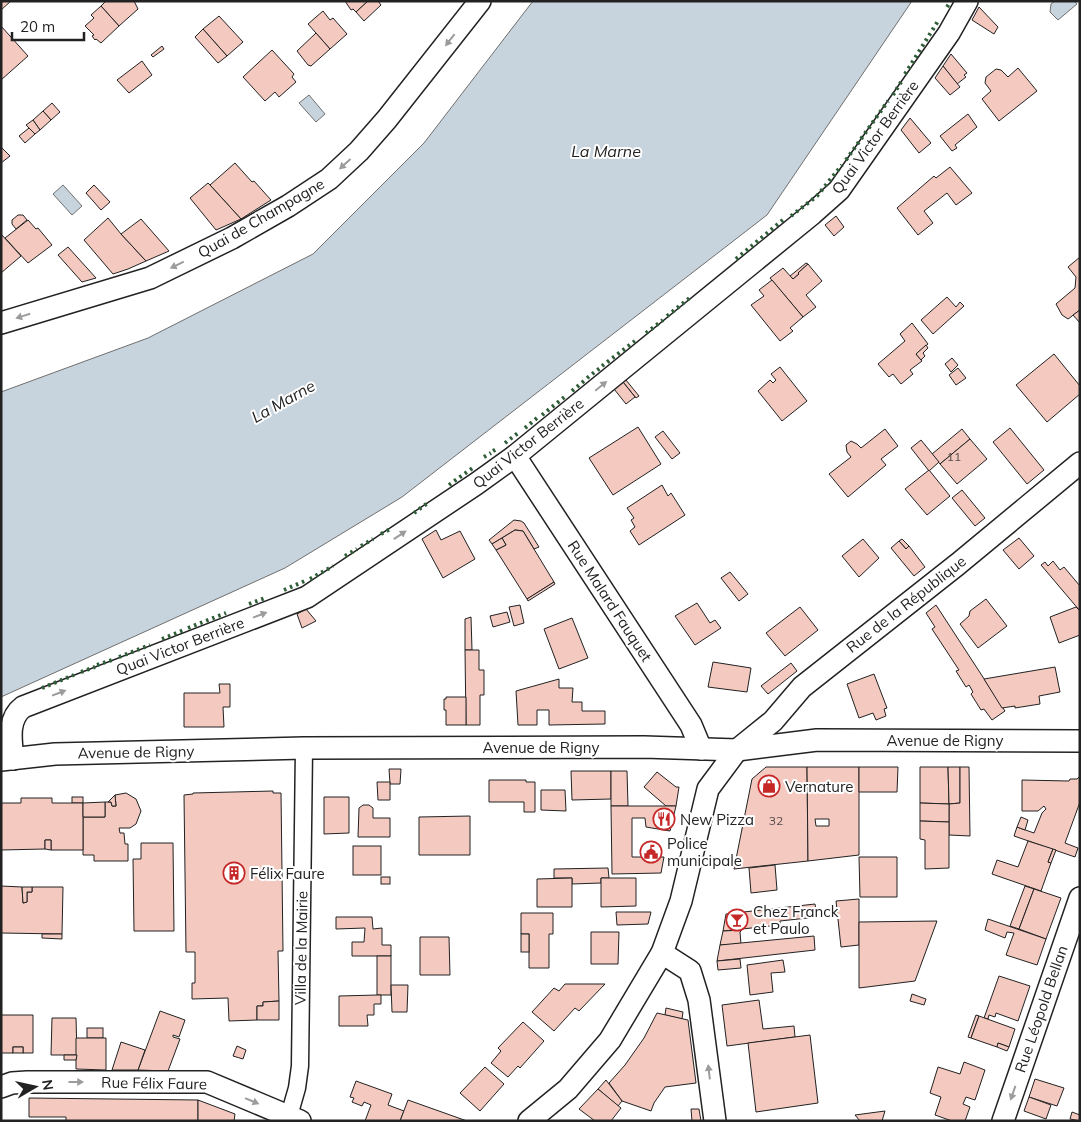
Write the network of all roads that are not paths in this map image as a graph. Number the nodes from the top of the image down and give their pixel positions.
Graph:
1 (480, 1) edge
2 (967, 1) edge
3 (1, 323) edge
4 (515, 456) junction
5 (1080, 463) edge
6 (1080, 741) edge
7 (304, 748) junction
8 (701, 749) junction
9 (737, 750) junction
10 (7, 759) edge
11 (1080, 898) edge
12 (662, 953) junction
13 (1, 1087) edge
14 (294, 1118) edge
15 (529, 1121) edge
16 (715, 1121) edge
17 (1003, 1121) edge

1 -> 3 street, Quai de Champagne
4 -> 2 street, Quai Victor Berrière
4 - 8 street, Rue Malard Fauquet
10 -> 4 street, Quai Victor Berrière
5 - 9 street, Rue de la République
6 - 9 street, Avenue de Rigny
7 - 8 street, Avenue de Rigny
7 - 10 street, Avenue de Rigny
7 - 14 street, Villa de la Mairie
8 - 9 street, Avenue de Rigny
9 - 12 street, Rue de la République
11 -> 17 street, Rue Léopold Bellan
12 - 15 street, Rue de la République
16 -> 12 street
13 -> 14 street, Rue Félix Faure

